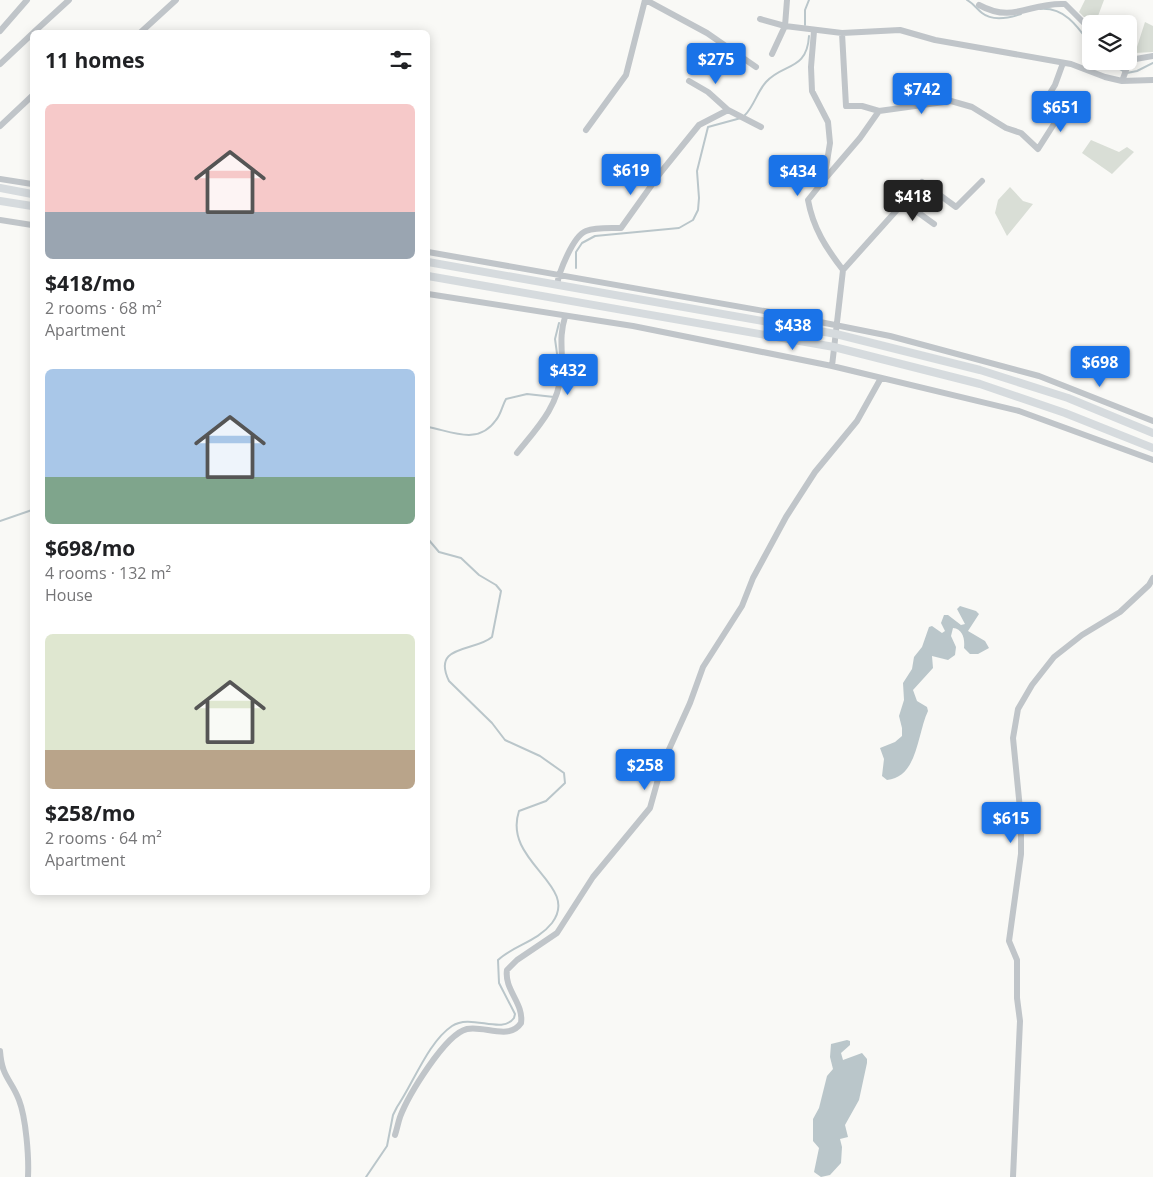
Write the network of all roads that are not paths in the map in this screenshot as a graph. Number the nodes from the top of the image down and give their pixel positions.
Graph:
1 (27, 0) edge
2 (69, 0) edge
3 (176, 0) edge
4 (646, 0) edge
5 (787, 0) edge
6 (1044, 2) edge
7 (979, 5) dead end
8 (760, 19) dead end
9 (1082, 21) edge
10 (785, 26) junction
11 (36, 30) edge
12 (143, 30) edge
13 (814, 30) junction
14 (0, 31) edge
15 (842, 33) junction
16 (30, 36) edge
17 (772, 54) dead end
18 (1153, 56) edge
19 (1137, 59) edge
20 (1063, 63) junction
21 (0, 64) edge
22 (756, 66) dead end
23 (1124, 70) edge
24 (1122, 78) junction
25 (1153, 80) edge
26 (689, 81) dead end
27 (30, 98) edge
28 (728, 110) junction
29 (879, 111) junction
30 (0, 126) edge
31 (761, 127) dead end
32 (586, 130) dead end
33 (0, 179) edge
34 (824, 180) junction
35 (982, 181) dead end
36 (30, 184) edge
37 (0, 188) edge
38 (30, 194) edge
39 (0, 201) edge
40 (905, 203) junction
41 (30, 206) edge
42 (0, 220) edge
43 (934, 224) dead end
44 (30, 225) edge
45 (430, 252) edge
46 (430, 262) edge
47 (843, 270) junction
48 (491, 274) junction
49 (558, 275) junction
50 (430, 276) edge
51 (557, 285) junction
52 (488, 287) junction
53 (430, 294) edge
54 (565, 316) junction
55 (838, 324) junction
56 (836, 334) junction
57 (834, 347) junction
58 (832, 366) junction
59 (880, 378) junction
60 (1153, 421) edge
61 (1153, 433) edge
62 (1153, 448) edge
63 (517, 453) dead end
64 (1153, 460) edge
65 (1153, 578) edge
66 (0, 1051) edge
67 (395, 1136) dead end
68 (28, 1177) edge
69 (1013, 1177) edge

1 - 14 street
2 - 11 street
3 - 12 street
4 - 22 street
4 - 32 street
5 - 10 street
6 - 7 street
6 - 9 street
8 - 10 street
10 - 13 street
10 - 17 street
13 - 15 street
13 - 34 street
15 - 20 street
15 - 29 street
16 - 21 street
18 - 19 street
20 - 24 street
20 - 29 street
23 - 24 street
24 - 25 street
26 - 28 street
27 - 30 street
28 - 31 street
28 - 49 street
29 - 34 street
33 - 36 street
34 - 47 street
35 - 40 street
37 - 38 main road
39 - 41 main road
40 - 43 street
40 - 47 street
42 - 44 street
45 - 49 street
46 - 48 main road
47 - 55 street
48 - 51 main road
48 - 52 main road
49 - 51 street
49 - 55 street
50 - 52 main road
51 - 56 main road
52 - 57 main road
53 - 54 street
54 - 58 street
54 - 63 street
55 - 56 street
55 - 60 street
56 - 57 street
56 - 61 main road
57 - 58 street
57 - 62 main road
58 - 59 street
59 - 64 street
59 - 67 street
65 - 69 street
66 - 68 street

